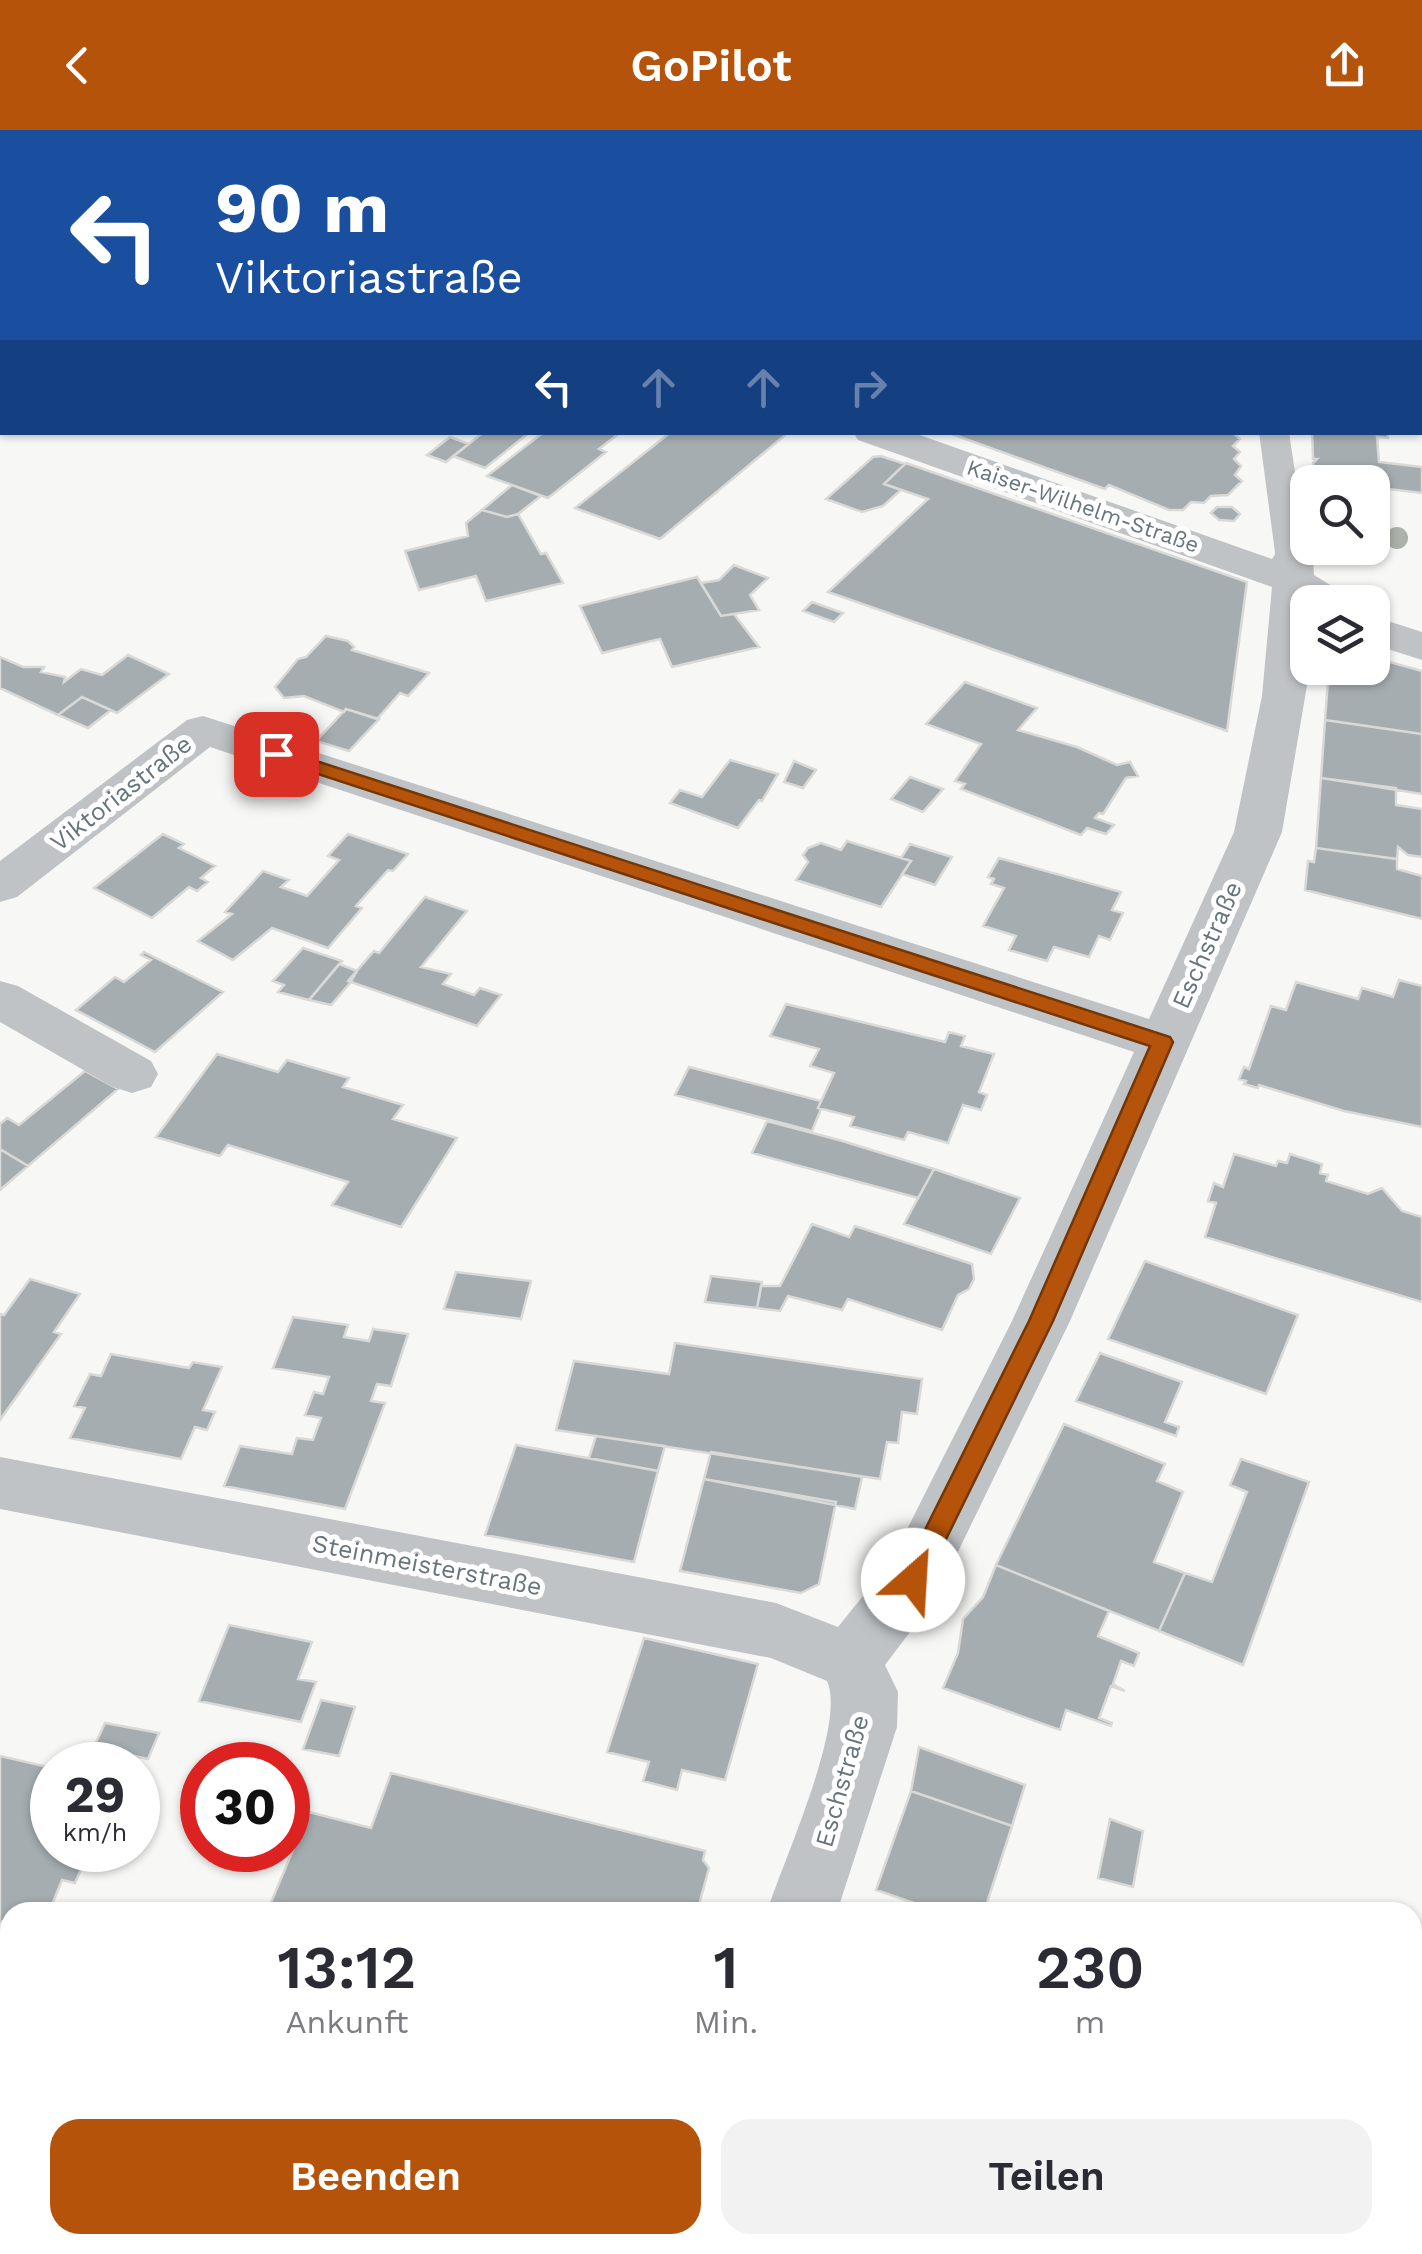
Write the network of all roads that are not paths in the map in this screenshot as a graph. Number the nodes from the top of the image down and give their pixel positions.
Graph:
1 (881, 435) edge
2 (1275, 435) edge
3 (1290, 483) edge
4 (1305, 581) edge
5 (1390, 635) edge
6 (1422, 647) edge
7 (0, 886) edge
8 (0, 999) edge
9 (1163, 1042) junction
10 (132, 1074) dead end
11 (0, 1483) edge
12 (850, 1661) junction
13 (805, 1902) edge

1 - 4 street, Kaiser-Wilhelm-Straße
2 - 3 street, Eschstraße
4 - 9 street, Eschstraße
5 - 6 street
7 - 9 street, Viktoriastraße
8 - 10 street
9 - 12 street, Eschstraße
11 - 12 street, Steinmeisterstraße
12 - 13 street, Eschstraße

